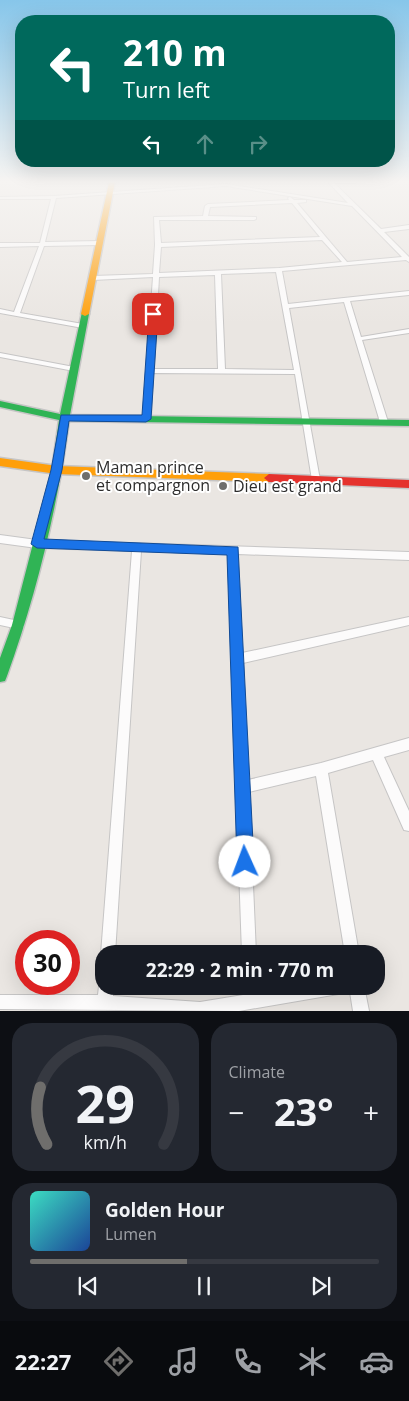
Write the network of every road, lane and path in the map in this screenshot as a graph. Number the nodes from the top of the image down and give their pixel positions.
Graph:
1 (46, 229) edge
2 (103, 229) edge
3 (157, 229) edge
4 (316, 229) edge
5 (393, 229) edge
6 (380, 231) joint
7 (323, 238) junction
8 (100, 243) junction
9 (0, 245) edge
10 (42, 245) junction
11 (158, 245) junction
12 (408, 259) edge
13 (346, 264) junction
14 (279, 270) junction
15 (218, 273) junction
16 (156, 276) junction
17 (93, 278) junction
18 (409, 293) edge
19 (346, 299) junction
20 (286, 306) junction
21 (0, 310) edge
22 (16, 314) junction
23 (83, 326) junction
24 (408, 332) edge
25 (358, 339) junction
26 (0, 355) edge
27 (74, 369) junction
28 (150, 371) junction
29 (222, 371) junction
30 (298, 372) junction
31 (0, 404) edge
32 (64, 418) junction
33 (146, 419) junction
34 (306, 421) junction
35 (384, 422) junction
36 (409, 423) edge
37 (0, 462) edge
38 (57, 470) junction
39 (316, 480) junction
40 (409, 484) edge
41 (0, 539) edge
42 (37, 544) junction
43 (137, 547) junction
44 (233, 550) junction
45 (409, 556) edge
46 (0, 621) edge
47 (409, 621) edge
48 (19, 624) junction
49 (237, 659) junction
50 (0, 676) edge
51 (409, 744) edge
52 (376, 753) junction
53 (321, 769) junction
54 (242, 788) junction
55 (409, 825) edge
56 (109, 945) edge
57 (249, 945) edge
58 (350, 945) edge
59 (105, 995) edge
60 (248, 995) edge
61 (358, 995) edge
62 (0, 1002) edge
63 (105, 1003) junction
64 (200, 1010) edge
65 (361, 1011) edge

1 - 10 street
2 - 8 street
3 - 11 street
4 - 7 street
5 - 6 street
6 - 12 street
7 - 11 street
7 - 13 street
8 - 10 street
8 - 17 street
9 - 10 street
10 - 22 street
11 - 16 street
12 - 13 street
13 - 14 street
14 - 15 street
14 - 20 street
15 - 16 street
15 - 29 street
16 - 17 street
16 - 28 street
17 - 23 street
18 - 19 street
19 - 20 street
19 - 25 street
20 - 30 street
21 - 22 street
22 - 23 street
23 - 27 street
24 - 25 street
25 - 35 street
26 - 27 street
27 - 32 street
28 - 29 street
28 - 33 street
29 - 30 street
30 - 34 street
31 - 32 street
32 - 33 street
32 - 38 street
33 - 34 street
34 - 35 street
34 - 39 street
35 - 36 street
37 - 38 street
38 - 39 street
38 - 42 street
39 - 40 street
41 - 42 street
42 - 43 street
42 - 48 street
43 - 44 street
43 - 56 street
44 - 45 street
44 - 49 street
46 - 48 street
47 - 49 street
48 - 50 street
49 - 54 street
51 - 52 street
52 - 53 street
52 - 55 street
53 - 54 street
53 - 58 street
54 - 57 street
59 - 63 street
60 - 64 street
61 - 65 street
62 - 63 street
63 - 64 street

